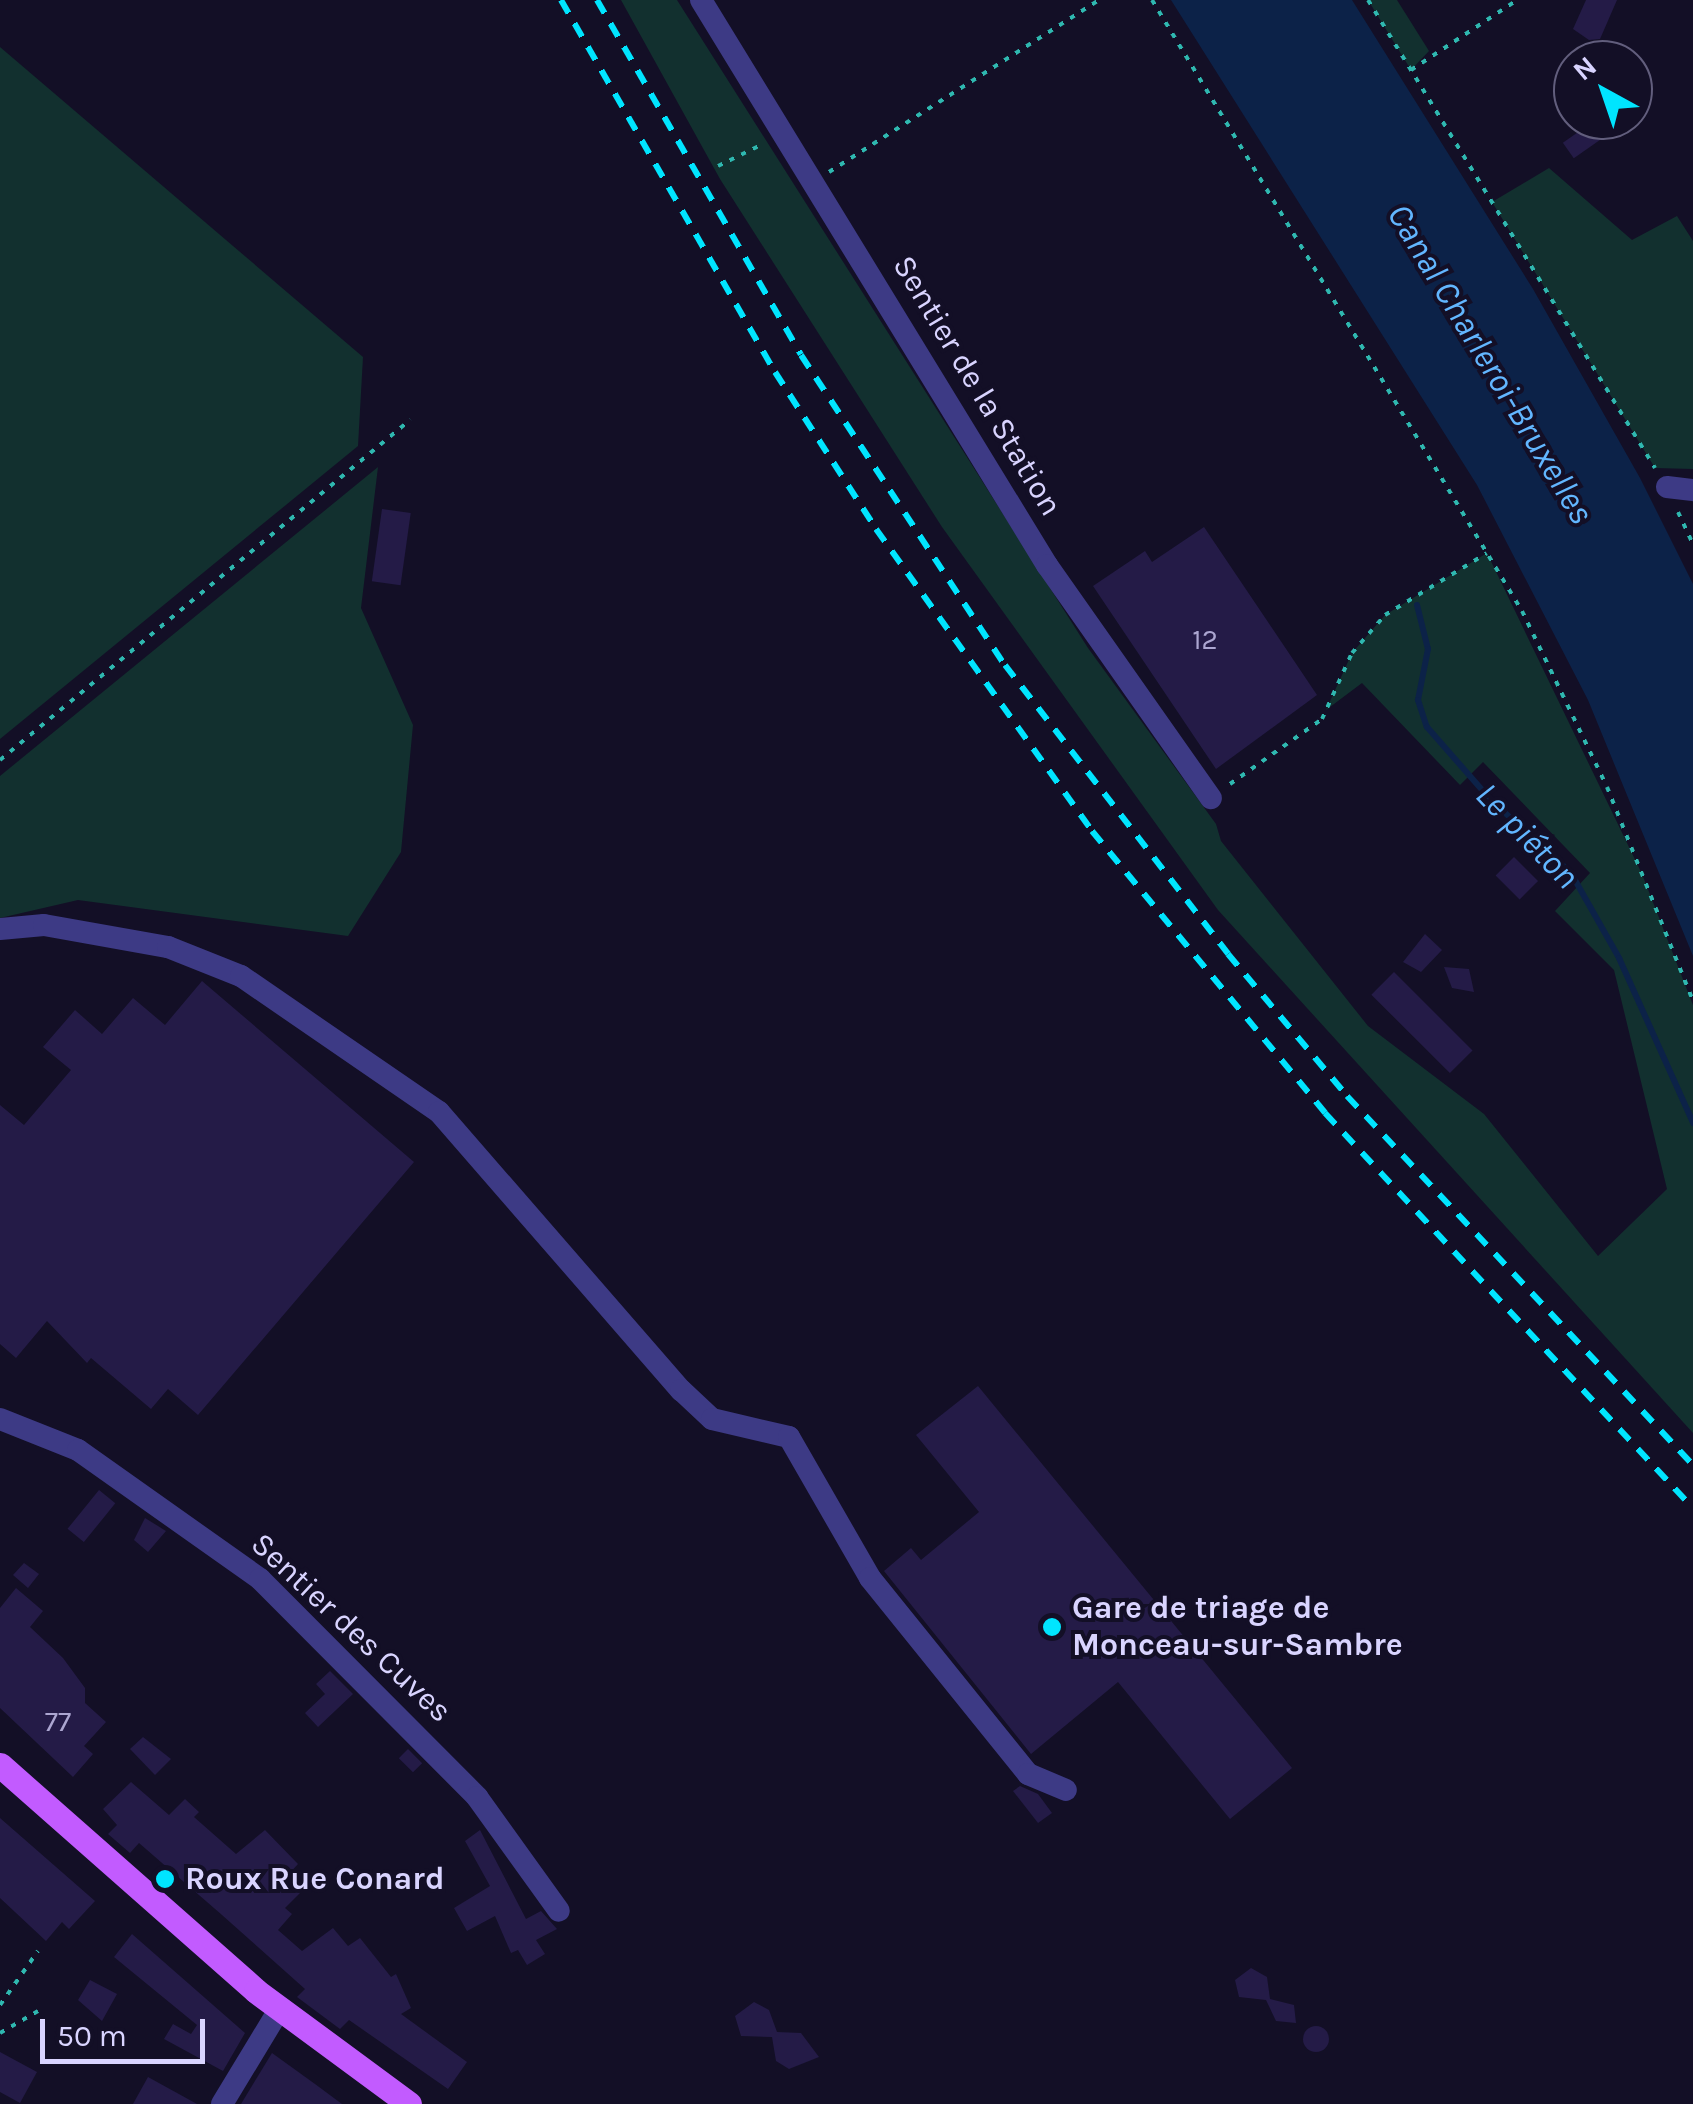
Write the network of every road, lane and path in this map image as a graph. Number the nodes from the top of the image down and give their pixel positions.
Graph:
1 (701, 0) edge
2 (1100, 0) edge
3 (1152, 0) edge
4 (1368, 0) edge
5 (1517, 0) edge
6 (1411, 70) junction
7 (785, 134) junction
8 (718, 166) dead end
9 (815, 181) junction
10 (410, 420) dead end
11 (1667, 487) junction
12 (1693, 490) edge
13 (1693, 544) edge
14 (1487, 552) junction
15 (0, 760) edge
16 (1211, 798) joint
17 (0, 928) edge
18 (1693, 1000) edge
19 (0, 1419) edge
20 (0, 1765) edge
21 (1066, 1790) dead end
22 (559, 1910) dead end
23 (38, 1951) dead end
24 (0, 2005) edge
25 (280, 2010) junction
26 (38, 2011) dead end
27 (0, 2033) edge
28 (222, 2104) edge
29 (408, 2104) edge

1 - 7 street, Sentier de la Station
2 - 9 path
3 - 14 path
4 - 6 path
5 - 6 path
6 - 11 path
7 - 8 path
7 - 9 street, Sentier de la Station
9 - 16 street, Sentier de la Station
10 - 15 path
11 - 12 street
11 - 13 path
14 - 16 path
14 - 18 path
17 - 21 street
19 - 22 street, Sentier des Cuves
20 - 25 main road
23 - 24 path
25 - 28 street
25 - 29 main road
26 - 27 path

